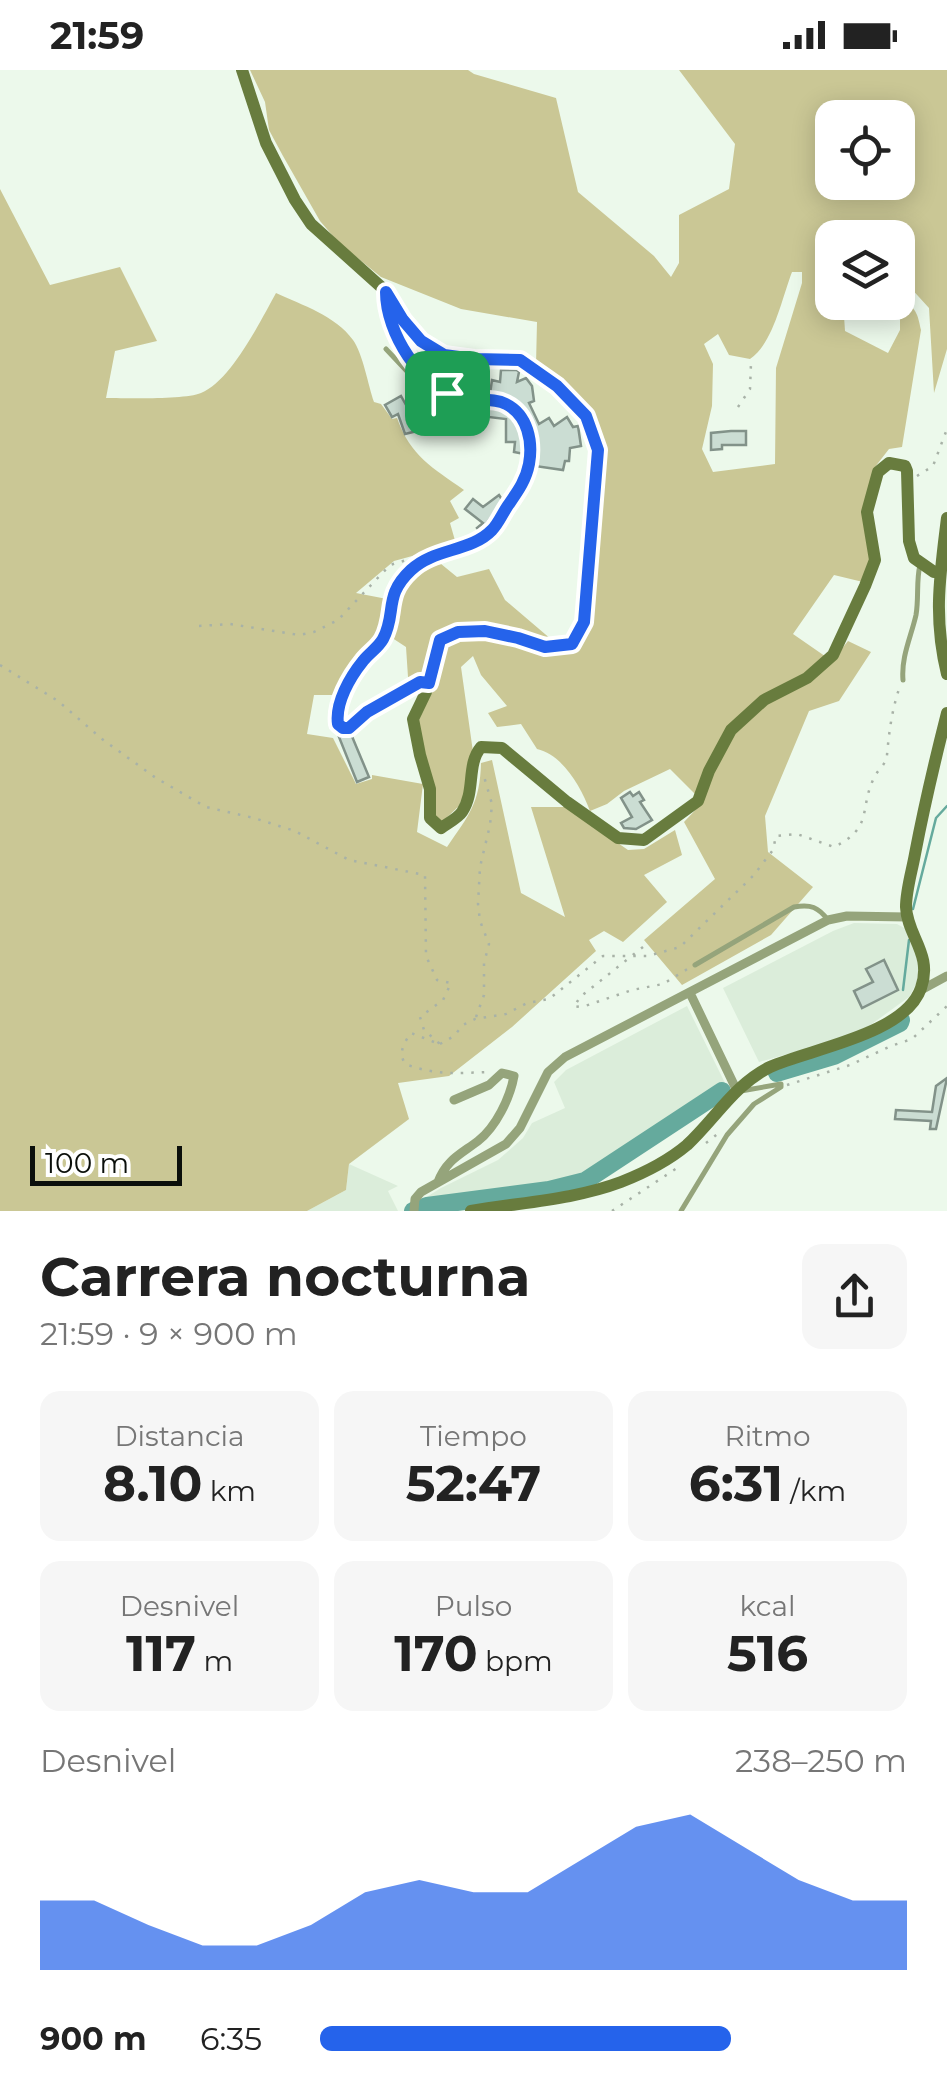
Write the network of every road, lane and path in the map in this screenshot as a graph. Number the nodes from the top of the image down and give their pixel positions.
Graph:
1 (242, 70) edge
2 (386, 292) junction
3 (386, 350) dead end
4 (751, 363) dead end
5 (447, 393) junction
6 (738, 407) dead end
7 (947, 429) edge
8 (908, 480) junction
9 (947, 518) edge
10 (434, 554) junction
11 (920, 564) junction
12 (940, 572) junction
13 (198, 626) dead end
14 (0, 664) edge
15 (947, 674) edge
16 (903, 680) joint
17 (429, 683) junction
18 (947, 713) edge
19 (472, 757) junction
20 (908, 917) junction
21 (828, 920) junction
22 (643, 947) dead end
23 (631, 955) junction
24 (695, 965) joint
25 (947, 976) edge
26 (921, 990) junction
27 (690, 993) junction
28 (947, 1006) edge
29 (475, 1018) junction
30 (440, 1044) junction
31 (502, 1073) junction
32 (781, 1087) junction
33 (736, 1091) junction
34 (454, 1100) dead end
35 (438, 1182) junction
36 (414, 1208) edge
37 (471, 1211) edge
38 (681, 1211) edge

1 - 2 street
2 - 5 lane
2 - 17 street
3 - 5 lane
4 - 6 path
5 - 10 lane
7 - 8 path
8 - 11 street
8 - 19 street
9 - 12 street
10 - 13 path
10 - 17 lane
11 - 12 street
11 - 16 lane
12 - 15 street
14 - 30 path
16 - 23 path
17 - 19 street
18 - 20 street
19 - 29 path
20 - 21 street
20 - 26 street
21 - 24 lane
21 - 27 street
22 - 23 path
23 - 24 path
23 - 29 path
25 - 26 street
26 - 33 street
27 - 33 street
27 - 35 street
28 - 32 path
29 - 30 path
30 - 31 path
31 - 34 street
31 - 35 street
32 - 33 lane
32 - 38 lane
33 - 37 street
35 - 36 street

